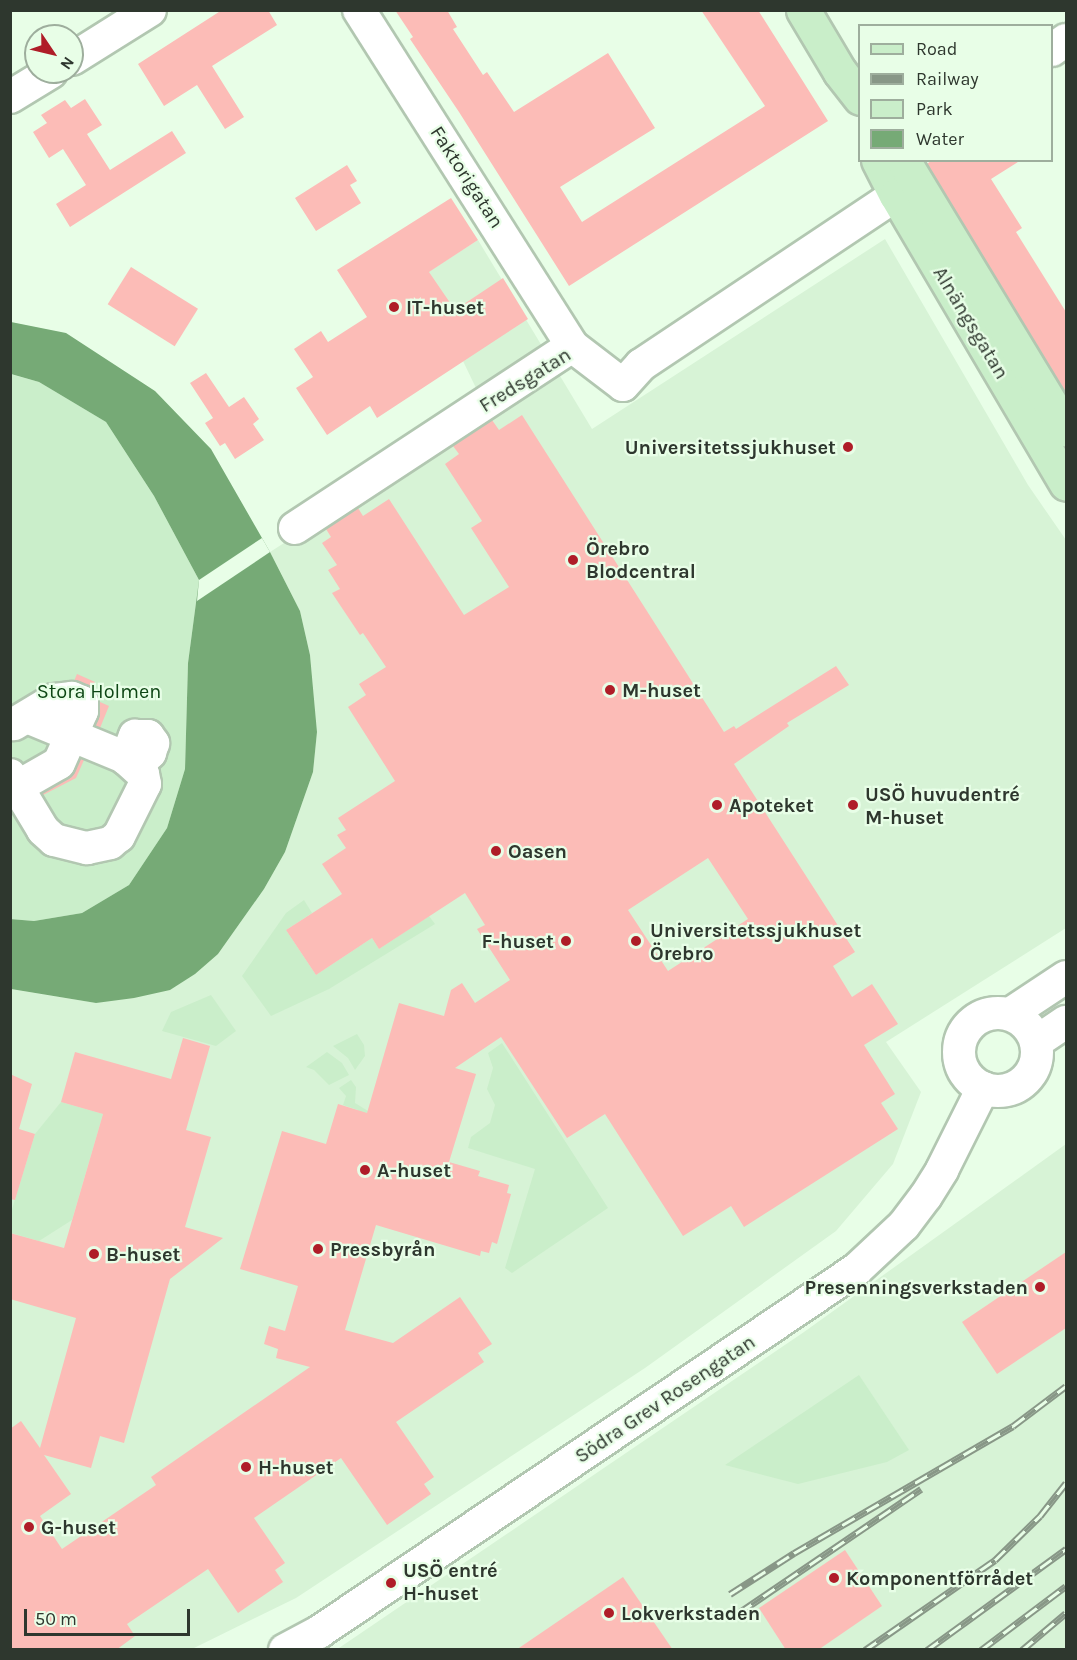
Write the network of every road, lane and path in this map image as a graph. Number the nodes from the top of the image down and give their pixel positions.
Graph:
1 (150, 10) edge
2 (359, 10) edge
3 (803, 10) edge
4 (1066, 40) edge
5 (1053, 49) edge
6 (84, 51) edge
7 (31, 84) edge
8 (850, 85) edge
9 (10, 97) edge
10 (858, 110) edge
11 (882, 162) edge
12 (905, 180) edge
13 (572, 346) junction
14 (1066, 429) edge
15 (1066, 484) edge
16 (295, 528) dead end
17 (19, 721) edge
18 (72, 737) junction
19 (13, 784) edge
20 (1066, 976) edge
21 (1010, 1014) junction
22 (1066, 1022) edge
23 (1036, 1042) junction
24 (983, 1088) junction
25 (285, 1650) edge

1 - 6 street
2 - 13 street, Faktorigatan
3 - 8 main road
4 - 5 street
7 - 9 street
8 - 10 main road
11 - 12 main road, Alnängsgatan
12 - 13 street, Fredsgatan
12 - 14 main road, Alnängsgatan
12 - 15 main road, Alnängsgatan
13 - 16 street, Fredsgatan
17 - 18 street
18 - 19 street
18 - 19 street
20 - 21 street
21 - 23 street
21 - 24 street
22 - 23 street
23 - 24 street
24 - 25 street, Södra Grev Rosengatan

